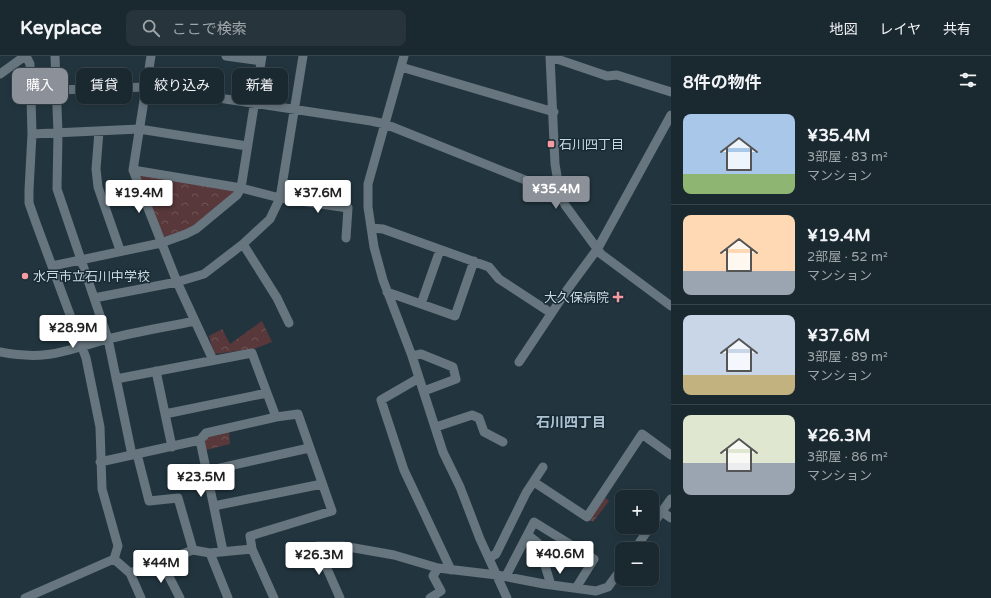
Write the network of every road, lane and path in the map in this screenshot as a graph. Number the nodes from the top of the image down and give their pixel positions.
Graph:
1 (25, 56) edge
2 (55, 56) edge
3 (151, 56) edge
4 (226, 56) edge
5 (303, 56) edge
6 (404, 56) edge
7 (555, 57) edge
8 (261, 59) edge
9 (401, 67) junction
10 (56, 68) edge
11 (149, 68) edge
12 (0, 74) edge
13 (140, 87) edge
14 (68, 90) edge
15 (671, 92) edge
16 (57, 104) edge
17 (143, 104) edge
18 (254, 104) edge
19 (261, 104) edge
20 (295, 109) junction
21 (554, 112) junction
22 (671, 115) edge
23 (385, 124) junction
24 (139, 129) junction
25 (99, 131) junction
26 (58, 133) junction
27 (32, 134) junction
28 (247, 146) junction
29 (133, 170) junction
30 (240, 188) junction
31 (560, 194) junction
32 (280, 198) junction
33 (371, 228) junction
34 (346, 238) dead end
35 (161, 243) junction
36 (242, 244) junction
37 (598, 248) junction
38 (120, 250) junction
39 (440, 250) junction
40 (80, 259) junction
41 (474, 261) junction
42 (52, 266) junction
43 (177, 282) junction
44 (388, 292) junction
45 (94, 298) junction
46 (421, 304) junction
47 (671, 306) edge
48 (551, 313) junction
49 (195, 321) junction
50 (289, 323) dead end
51 (108, 339) junction
52 (83, 347) junction
53 (0, 352) edge
54 (412, 356) junction
55 (213, 360) junction
56 (519, 362) dead end
57 (156, 371) junction
58 (419, 378) junction
59 (116, 379) junction
60 (424, 391) junction
61 (267, 392) junction
62 (165, 414) junction
63 (276, 417) junction
64 (436, 428) junction
65 (200, 440) junction
66 (503, 442) dead end
67 (172, 447) junction
68 (309, 448) junction
69 (135, 455) junction
70 (671, 455) edge
71 (100, 462) junction
72 (543, 467) dead end
73 (207, 471) junction
74 (534, 482) junction
75 (322, 484) junction
76 (671, 499) edge
77 (214, 506) junction
78 (662, 512) junction
79 (659, 516) edge
80 (671, 518) edge
81 (528, 535) junction
82 (252, 548) junction
83 (192, 550) junction
84 (223, 551) junction
85 (210, 553) junction
86 (489, 558) junction
87 (114, 559) junction
88 (161, 561) junction
89 (438, 568) junction
90 (451, 570) junction
91 (130, 573) junction
92 (502, 575) junction
93 (615, 578) edge
94 (551, 585) junction
95 (576, 588) junction
96 (25, 598) edge
97 (141, 598) edge
98 (180, 598) edge
99 (228, 598) edge
100 (274, 598) edge
101 (340, 598) edge
102 (430, 598) edge
103 (507, 598) edge

1 - 12 street
1 - 27 street
2 - 10 street
3 - 11 street
4 - 8 street
5 - 20 street
6 - 9 street
7 - 15 street
7 - 21 street
9 - 21 street
9 - 23 street
13 - 14 street
16 - 26 street
17 - 24 street
18 - 28 street
19 - 20 street
20 - 23 street
20 - 32 street
21 - 31 street
22 - 37 street
23 - 31 street
23 - 33 street
24 - 25 street
24 - 28 street
24 - 29 street
25 - 26 street
25 - 38 street
26 - 27 street
26 - 40 street
27 - 42 street
28 - 30 street
29 - 30 street
29 - 35 street
30 - 32 street
30 - 35 street
31 - 37 street
32 - 34 street
32 - 36 street
33 - 39 street
33 - 44 street
35 - 38 street
35 - 43 street
36 - 43 street
36 - 50 street
37 - 47 street
37 - 48 street
38 - 40 street
39 - 41 street
39 - 46 street
40 - 42 street
40 - 45 street
41 - 46 street
41 - 48 street
42 - 52 street
43 - 45 street
43 - 49 street
44 - 46 street
44 - 54 street
45 - 51 street
48 - 56 street
49 - 51 street
49 - 55 street
51 - 52 street
51 - 59 street
52 - 53 street
52 - 71 street
54 - 58 street
54 - 60 street
55 - 57 street
55 - 61 street
57 - 59 street
57 - 62 street
58 - 60 street
58 - 90 street
59 - 69 street
60 - 64 street
61 - 62 street
61 - 63 street
62 - 67 street
63 - 65 street
63 - 68 street
64 - 66 street
64 - 86 street
65 - 67 street
65 - 73 street
67 - 69 street
68 - 73 street
68 - 75 street
69 - 71 street
69 - 83 street
70 - 74 street
71 - 87 street
72 - 74 street
73 - 77 street
74 - 86 street
75 - 77 street
75 - 82 street
76 - 78 street
77 - 84 street
78 - 79 street
78 - 80 street
81 - 92 street
81 - 94 street
81 - 95 street
82 - 84 street
82 - 100 street
83 - 85 street
83 - 88 street
84 - 85 street
85 - 99 street
86 - 92 street
87 - 91 street
87 - 96 street
88 - 91 street
88 - 98 street
89 - 90 street
89 - 101 street
89 - 102 street
90 - 92 street
91 - 97 street
92 - 94 street
92 - 103 street
93 - 95 street
94 - 95 street

